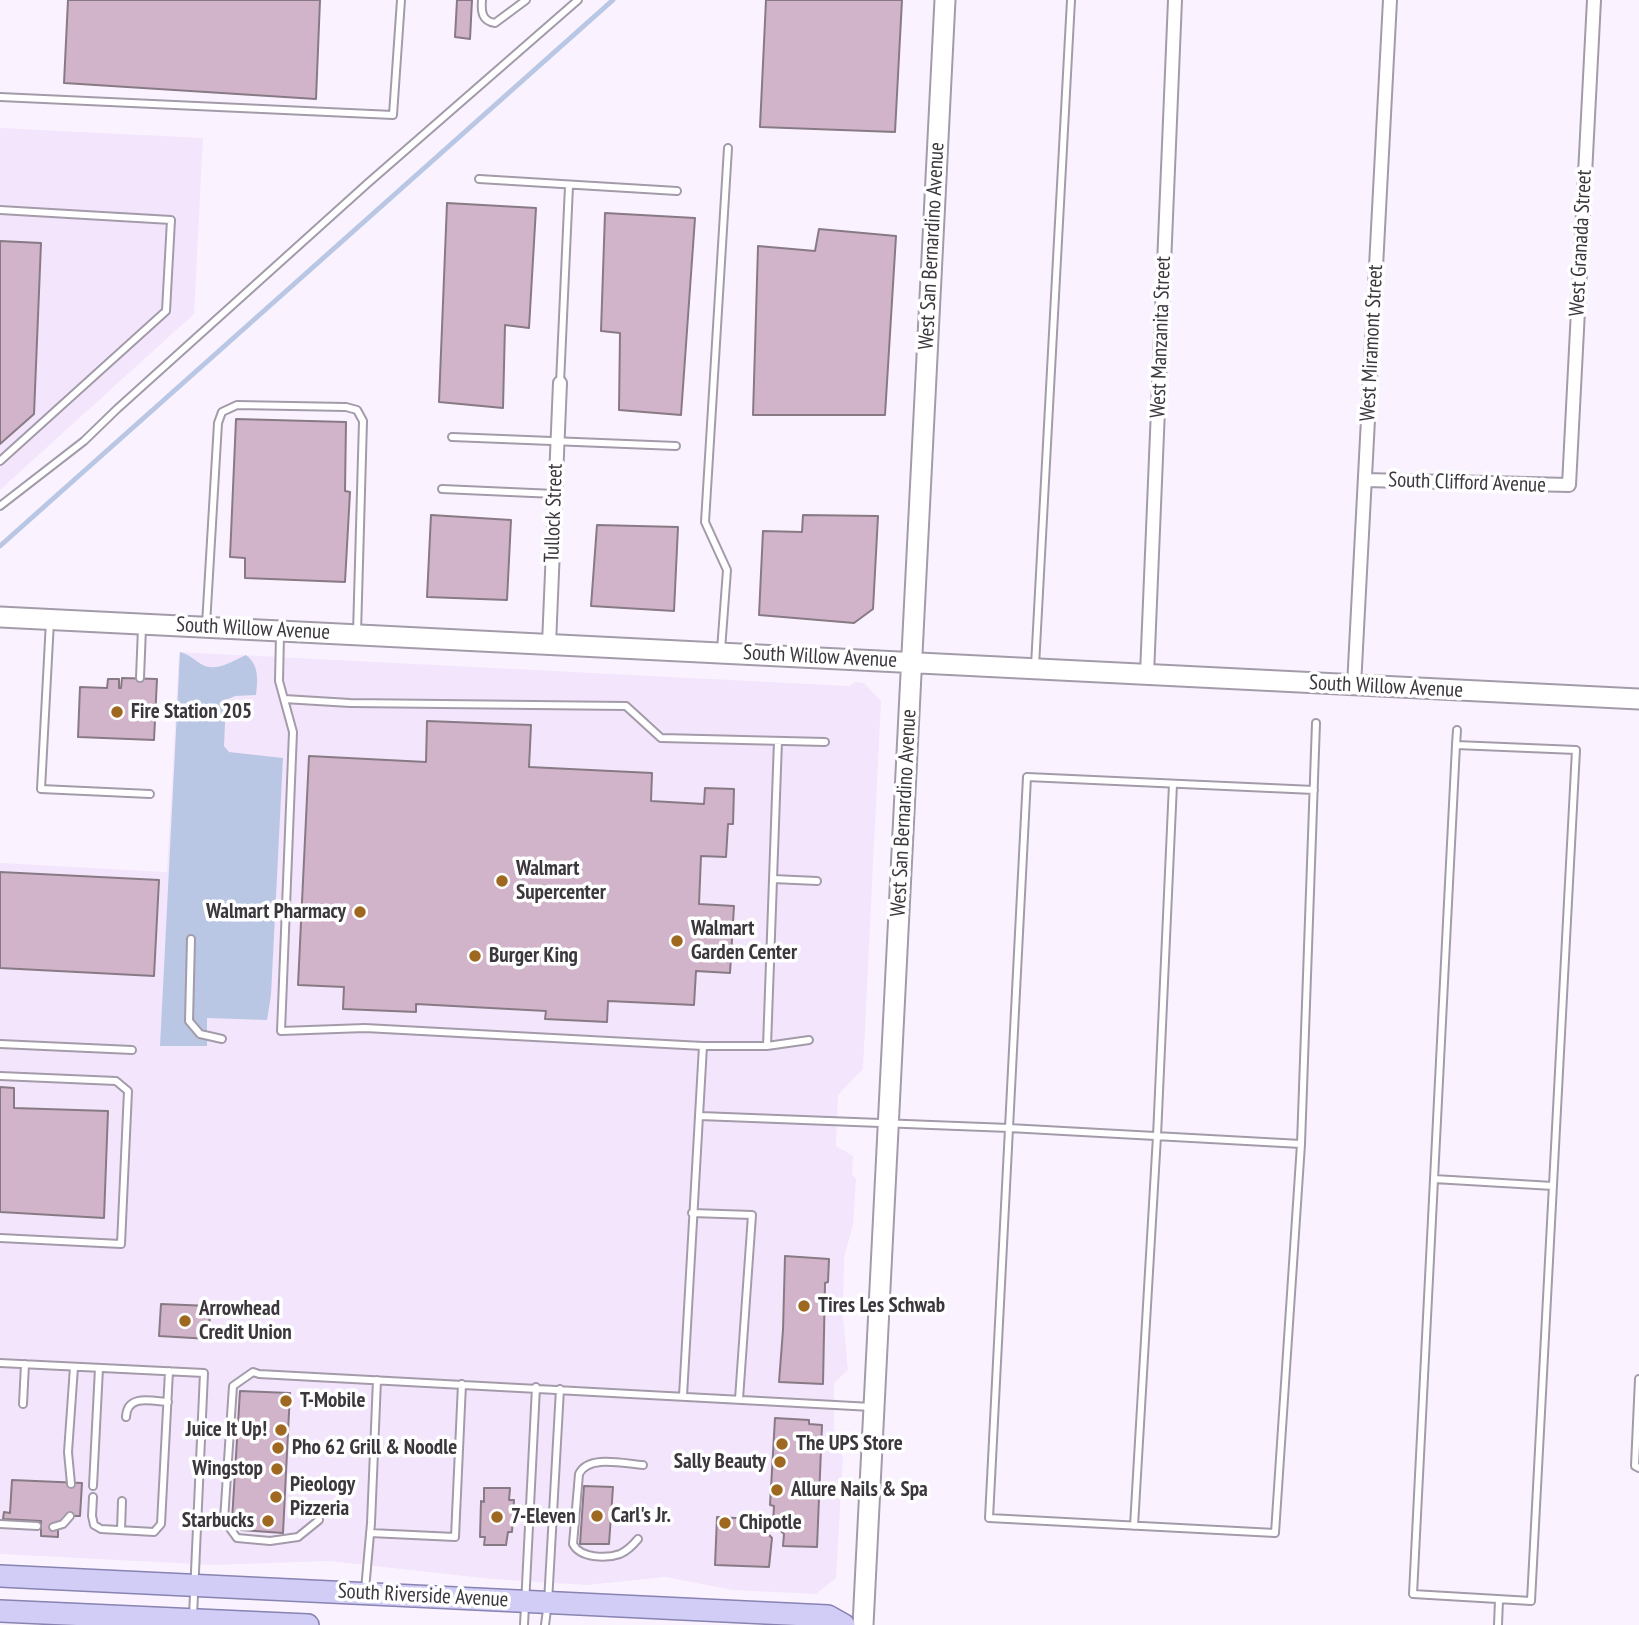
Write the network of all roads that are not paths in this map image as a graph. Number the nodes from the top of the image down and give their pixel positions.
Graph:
1 (401, 0) edge
2 (482, 0) edge
3 (526, 0) edge
4 (578, 0) edge
5 (945, 0) edge
6 (1071, 0) edge
7 (1175, 0) edge
8 (1390, 0) edge
9 (1594, 0) edge
10 (0, 97) edge
11 (727, 148) dead end
12 (479, 179) dead end
13 (569, 186) junction
14 (677, 191) dead end
15 (0, 210) edge
16 (559, 383) joint
17 (452, 437) dead end
18 (557, 440) junction
19 (676, 446) dead end
20 (0, 461) edge
21 (1365, 480) junction
22 (1569, 485) joint
23 (442, 489) dead end
24 (555, 494) junction
25 (0, 506) edge
26 (0, 617) edge
27 (50, 620) junction
28 (143, 624) junction
29 (206, 627) junction
30 (280, 631) junction
31 (357, 634) junction
32 (549, 644) junction
33 (721, 652) junction
34 (911, 662) junction
35 (1035, 668) junction
36 (1147, 674) junction
37 (140, 678) dead end
38 (1354, 686) junction
39 (284, 699) junction
40 (1639, 699) edge
41 (1317, 723) dead end
42 (1457, 730) dead end
43 (778, 741) junction
44 (825, 742) dead end
45 (1456, 745) junction
46 (1173, 783) junction
47 (1314, 790) junction
48 (150, 794) dead end
49 (773, 879) junction
50 (817, 881) dead end
51 (191, 939) dead end
52 (222, 1040) dead end
53 (809, 1041) dead end
54 (0, 1044) edge
55 (703, 1046) junction
56 (767, 1046) junction
57 (132, 1050) dead end
58 (0, 1076) edge
59 (700, 1116) junction
60 (890, 1125) junction
61 (1009, 1128) junction
62 (1157, 1136) junction
63 (1301, 1144) junction
64 (1434, 1179) junction
65 (1553, 1186) junction
66 (692, 1213) junction
67 (0, 1238) edge
68 (0, 1363) edge
69 (25, 1364) junction
70 (74, 1367) junction
71 (99, 1368) junction
72 (169, 1371) junction
73 (1639, 1379) edge
74 (377, 1380) junction
75 (462, 1384) junction
76 (536, 1387) junction
77 (560, 1389) junction
78 (683, 1396) junction
79 (740, 1399) junction
80 (168, 1402) junction
81 (23, 1404) dead end
82 (875, 1408) junction
83 (126, 1417) dead end
84 (643, 1465) dead end
85 (1639, 1468) edge
86 (71, 1484) dead end
87 (93, 1486) dead end
88 (93, 1497) dead end
89 (122, 1500) dead end
90 (70, 1516) dead end
91 (319, 1520) dead end
92 (0, 1524) edge
93 (37, 1526) dead end
94 (1134, 1526) junction
95 (53, 1527) dead end
96 (121, 1530) junction
97 (370, 1533) junction
98 (638, 1539) dead end
99 (0, 1576) edge
100 (194, 1585) junction
101 (365, 1592) junction
102 (1499, 1600) junction
103 (524, 1601) junction
104 (548, 1602) junction
105 (0, 1611) edge
106 (193, 1623) edge
107 (307, 1625) edge
108 (524, 1625) edge
109 (545, 1625) edge
110 (844, 1625) edge
111 (863, 1625) edge
112 (1498, 1625) edge

1 - 10 lane
2 - 3 lane
4 - 25 lane
5 - 34 street, West San Bernardino Avenue
6 - 35 lane
7 - 36 street, West Manzanita Street
8 - 21 street, West Miramont Street
9 - 22 street, West Granada Street
11 - 33 lane
12 - 13 lane
13 - 14 lane
13 - 16 lane
15 - 20 lane
16 - 18 street, Tullock Street
17 - 18 lane
18 - 19 lane
18 - 24 street, Tullock Street
21 - 22 street, South Clifford Avenue
21 - 38 street, West Miramont Street
23 - 24 lane
24 - 32 street, Tullock Street
26 - 27 street, South Willow Avenue
27 - 28 street, South Willow Avenue
27 - 48 lane
28 - 29 street, South Willow Avenue
28 - 37 lane
29 - 30 street, South Willow Avenue
29 - 31 lane
30 - 31 street, South Willow Avenue
30 - 39 lane
31 - 32 street, South Willow Avenue
32 - 33 street, South Willow Avenue
33 - 34 street, South Willow Avenue
34 - 35 street, South Willow Avenue
34 - 60 street, West San Bernardino Avenue
35 - 36 street, South Willow Avenue
36 - 38 street, South Willow Avenue
38 - 40 street, South Willow Avenue
39 - 43 lane
39 - 55 lane
41 - 47 lane
42 - 45 lane
43 - 44 lane
43 - 49 lane
45 - 64 lane
45 - 65 lane
46 - 47 lane
46 - 61 lane
46 - 62 lane
47 - 63 lane
49 - 50 lane
49 - 56 lane
51 - 52 lane
53 - 56 lane
54 - 57 lane
55 - 56 lane
55 - 59 lane
58 - 67 lane
59 - 60 lane
59 - 66 lane
60 - 61 lane
60 - 82 street, West San Bernardino Avenue
61 - 62 lane
61 - 94 lane
62 - 63 lane
62 - 94 lane
63 - 94 lane
64 - 65 lane
64 - 102 lane
65 - 102 lane
66 - 78 lane
66 - 79 lane
68 - 69 lane
69 - 70 lane
69 - 81 lane
70 - 71 lane
70 - 86 lane
71 - 72 lane
71 - 87 lane
72 - 80 lane
72 - 100 lane
73 - 85 lane
74 - 75 lane
74 - 91 lane
74 - 97 lane
75 - 76 lane
75 - 97 lane
76 - 77 lane
76 - 103 lane
77 - 78 lane
77 - 104 lane
78 - 79 lane
79 - 82 lane
80 - 83 lane
80 - 96 lane
82 - 111 street, West San Bernardino Avenue
84 - 98 lane
88 - 96 lane
89 - 96 lane
90 - 95 lane
92 - 93 lane
97 - 101 lane
99 - 100 main road, South Riverside Avenue
100 - 101 main road, South Riverside Avenue
100 - 106 lane
101 - 103 main road, South Riverside Avenue
102 - 112 lane
103 - 104 main road, South Riverside Avenue
103 - 108 lane
104 - 109 lane
104 - 110 main road, South Riverside Avenue
105 - 106 main road
106 - 107 main road

